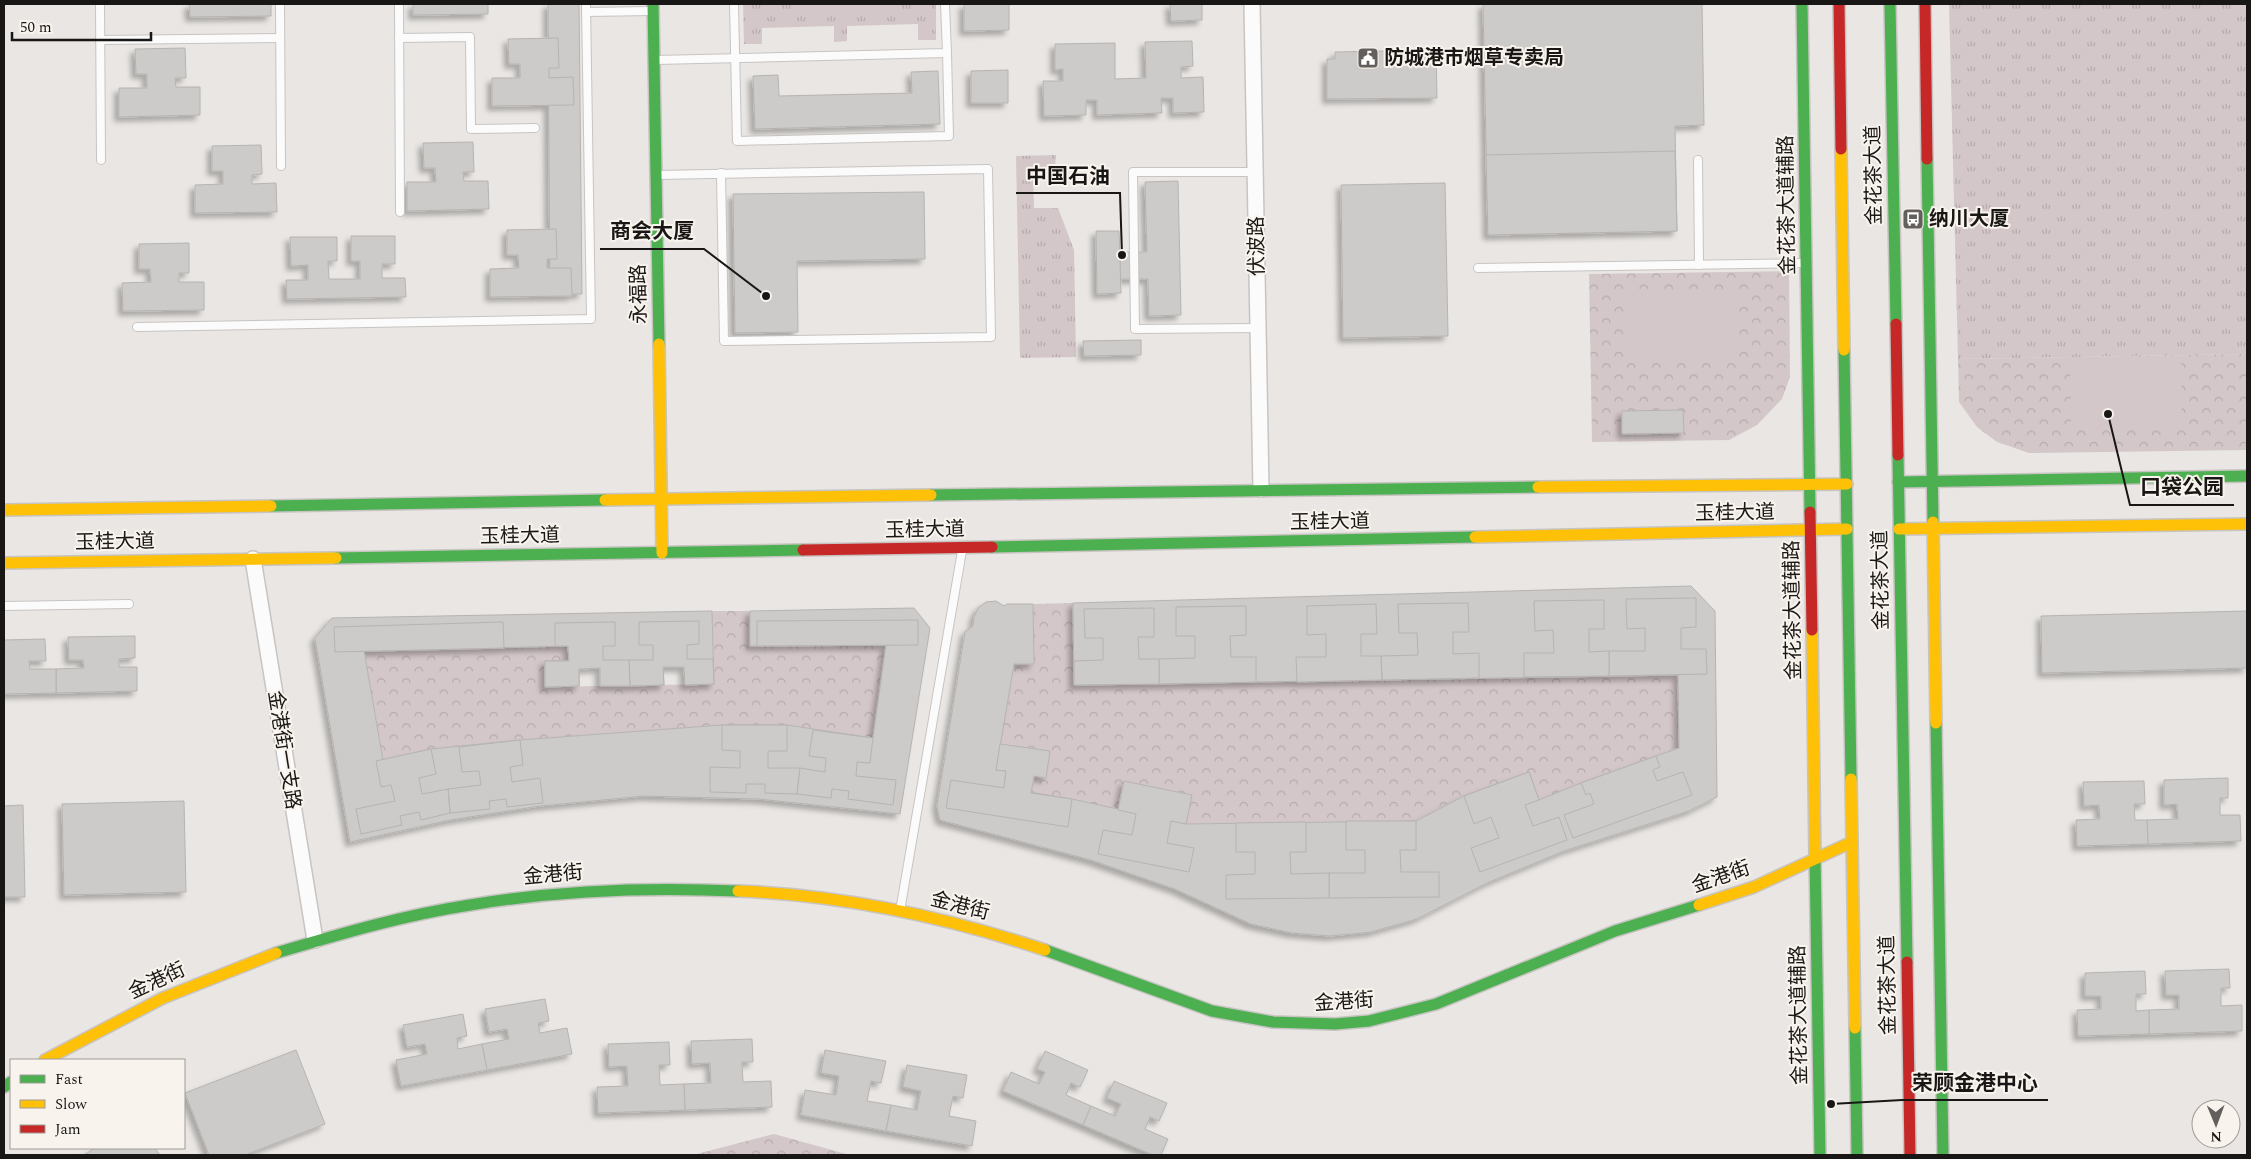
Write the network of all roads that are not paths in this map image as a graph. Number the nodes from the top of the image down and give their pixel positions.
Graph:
1 (100, 4) edge
2 (280, 4) edge
3 (399, 4) edge
4 (734, 4) edge
5 (945, 4) edge
6 (1252, 4) edge
7 (1802, 4) edge
8 (1840, 4) edge
9 (1890, 4) edge
10 (1925, 4) edge
11 (586, 8) edge
12 (653, 8) edge
13 (280, 38) junction
14 (399, 38) junction
15 (100, 40) junction
16 (947, 53) junction
17 (735, 58) junction
18 (654, 60) junction
19 (535, 128) dead end
20 (101, 160) dead end
21 (1698, 160) dead end
22 (281, 166) dead end
23 (1255, 172) junction
24 (721, 174) junction
25 (655, 175) junction
26 (400, 212) dead end
27 (1806, 263) junction
28 (1699, 265) junction
29 (1478, 268) dead end
30 (137, 327) dead end
31 (1258, 328) junction
32 (2247, 476) edge
33 (1932, 481) junction
34 (1898, 482) junction
35 (1810, 484) junction
36 (1847, 484) junction
37 (1261, 488) junction
38 (661, 499) junction
39 (4, 510) edge
40 (2247, 524) edge
41 (1848, 529) junction
42 (1933, 529) junction
43 (1810, 530) junction
44 (1899, 530) junction
45 (962, 548) junction
46 (662, 553) junction
47 (253, 559) junction
48 (4, 563) edge
49 (128, 604) dead end
50 (4, 606) edge
51 (1852, 842) junction
52 (1815, 858) junction
53 (900, 911) junction
54 (315, 940) junction
55 (47, 1059) edge
56 (1820, 1155) edge
57 (1857, 1155) edge
58 (1910, 1155) edge
59 (1943, 1155) edge

1 - 15 lane
2 - 13 lane
3 - 14 lane
4 - 17 lane
5 - 16 lane
6 - 23 street, 伏波路
7 - 27 main road, 金花茶大道辅路
8 - 36 main road, 金花茶大道
9 - 34 main road, 金花茶大道
10 - 33 main road
11 - 12 lane
11 - 30 lane
12 - 18 main road, 永福路
13 - 15 lane
13 - 22 lane
14 - 19 lane
14 - 26 lane
15 - 20 lane
16 - 17 lane
16 - 17 lane
17 - 18 lane
18 - 25 main road, 永福路
21 - 28 lane
23 - 31 street, 伏波路
23 - 31 lane
24 - 24 lane
24 - 25 lane
25 - 38 main road, 永福路
27 - 28 lane
27 - 35 main road, 金花茶大道辅路
28 - 29 lane
31 - 37 street, 伏波路
32 - 33 main road
33 - 34 main road
33 - 42 main road
34 - 44 main road, 金花茶大道
35 - 36 main road, 玉桂大道
35 - 37 main road, 玉桂大道
35 - 43 main road, 金花茶大道辅路
36 - 41 main road, 金花茶大道
37 - 38 main road, 玉桂大道
38 - 39 main road, 玉桂大道
38 - 46 main road, 永福路
40 - 42 main road
41 - 43 main road, 玉桂大道
41 - 51 main road, 金花茶大道
42 - 44 main road
42 - 59 main road
43 - 45 main road, 玉桂大道
43 - 52 main road, 金花茶大道辅路
44 - 58 main road, 金花茶大道
45 - 46 main road, 玉桂大道
45 - 53 lane
46 - 47 main road, 玉桂大道
47 - 48 main road, 玉桂大道
47 - 54 street, 金港街一支路
49 - 50 lane
51 - 52 main road, 金港街
51 - 57 main road, 金花茶大道
52 - 53 main road, 金港街
52 - 56 main road, 金花茶大道辅路
53 - 54 main road, 金港街
54 - 55 main road, 金港街

